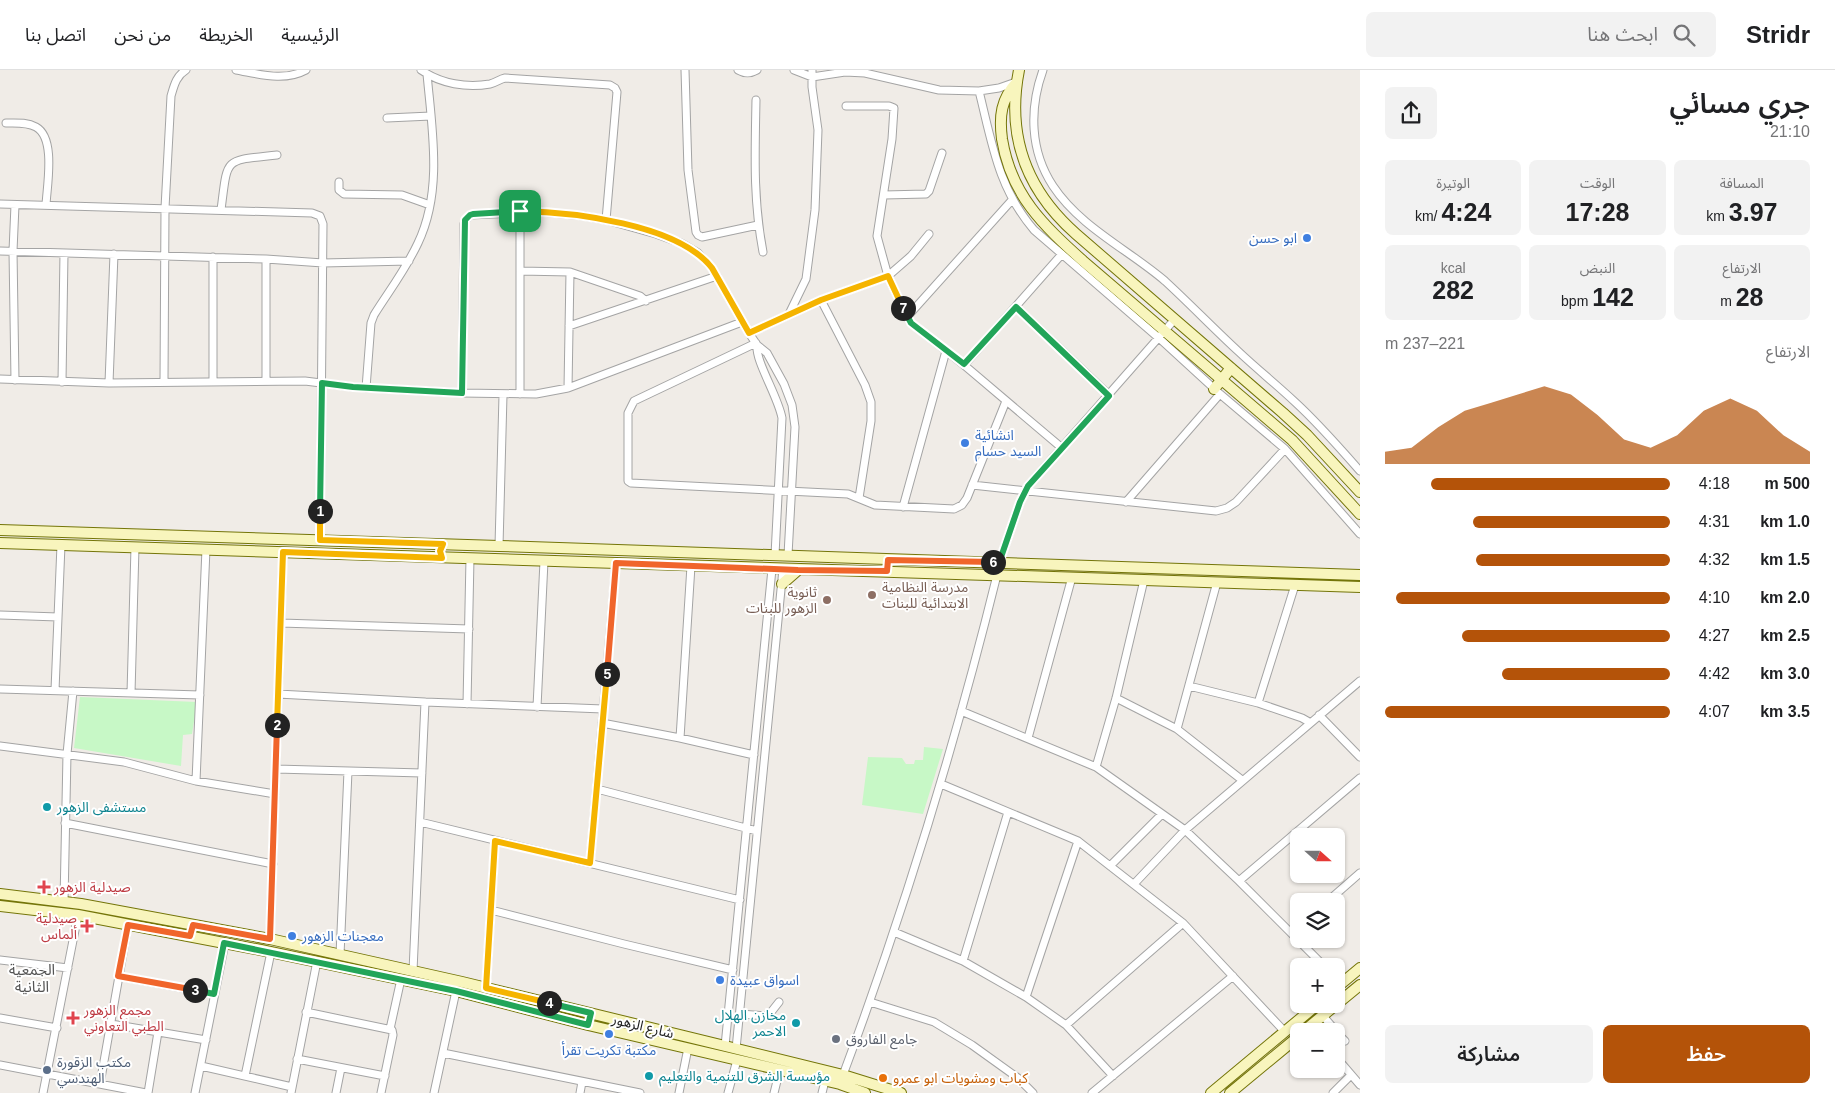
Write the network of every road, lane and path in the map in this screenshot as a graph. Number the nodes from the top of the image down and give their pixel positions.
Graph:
1 (186, 70) edge
2 (236, 70) edge
3 (306, 70) edge
4 (685, 70) edge
5 (738, 70) edge
6 (757, 70) edge
7 (794, 70) edge
8 (1019, 70) edge
9 (1043, 70) edge
10 (426, 71) edge
11 (290, 73) edge
12 (812, 73) edge
13 (1017, 82) junction
14 (980, 91) junction
15 (756, 100) dead end
16 (846, 106) dead end
17 (431, 116) junction
18 (387, 118) dead end
19 (6, 123) dead end
20 (942, 153) dead end
21 (278, 155) dead end
22 (339, 182) dead end
23 (884, 195) junction
24 (1012, 200) junction
25 (0, 204) edge
26 (14, 205) junction
27 (46, 205) junction
28 (430, 206) junction
29 (165, 208) junction
30 (221, 210) junction
31 (520, 211) junction
32 (606, 220) junction
33 (758, 225) junction
34 (929, 234) dead end
35 (1094, 249) junction
36 (0, 251) edge
37 (13, 251) junction
38 (763, 252) dead end
39 (64, 253) junction
40 (114, 254) junction
41 (1062, 254) junction
42 (164, 256) junction
43 (212, 257) junction
44 (266, 259) junction
45 (409, 261) junction
46 (323, 263) junction
47 (1081, 264) junction
48 (520, 271) junction
49 (570, 272) junction
50 (717, 276) junction
51 (888, 276) junction
52 (821, 300) junction
53 (646, 301) junction
54 (1016, 307) junction
55 (789, 314) junction
56 (907, 317) junction
57 (1175, 319) junction
58 (742, 322) junction
59 (569, 326) junction
60 (749, 333) junction
61 (1163, 335) junction
62 (756, 344) junction
63 (946, 351) junction
64 (964, 364) junction
65 (1231, 368) junction
66 (0, 379) edge
67 (1221, 379) junction
68 (15, 380) junction
69 (213, 381) junction
70 (266, 381) junction
71 (62, 382) junction
72 (164, 382) junction
73 (109, 383) junction
74 (322, 383) junction
75 (366, 388) junction
76 (568, 388) junction
77 (1217, 391) junction
78 (462, 393) junction
79 (520, 394) junction
80 (503, 395) junction
81 (1109, 396) junction
82 (1006, 400) junction
83 (1062, 448) junction
84 (1285, 448) junction
85 (1360, 471) edge
86 (972, 485) junction
87 (779, 489) junction
88 (792, 490) junction
89 (1024, 492) junction
90 (1360, 492) edge
91 (859, 498) junction
92 (1126, 502) junction
93 (903, 507) junction
94 (1360, 513) edge
95 (0, 530) edge
96 (13, 531) junction
97 (1360, 534) edge
98 (320, 540) junction
99 (0, 543) edge
100 (13, 544) junction
101 (443, 544) junction
102 (60, 545) junction
103 (499, 546) junction
104 (135, 547) junction
105 (206, 550) junction
106 (283, 552) junction
107 (775, 555) junction
108 (788, 555) junction
109 (442, 558) junction
110 (470, 558) junction
111 (544, 560) junction
112 (888, 560) junction
113 (616, 563) junction
114 (999, 563) junction
115 (691, 566) junction
116 (778, 569) junction
117 (798, 570) junction
118 (887, 571) junction
119 (1313, 574) junction
120 (996, 575) junction
121 (1360, 575) edge
122 (1072, 577) junction
123 (1144, 580) junction
124 (1216, 582) junction
125 (782, 584) junction
126 (1295, 585) junction
127 (1313, 586) junction
128 (1360, 587) edge
129 (0, 615) edge
130 (58, 617) junction
131 (280, 623) junction
132 (469, 629) junction
133 (1360, 681) edge
134 (1188, 686) junction
135 (0, 689) edge
136 (55, 690) junction
137 (73, 691) junction
138 (131, 693) junction
139 (278, 694) junction
140 (200, 695) junction
141 (1116, 698) junction
142 (424, 702) junction
143 (1258, 703) junction
144 (467, 704) junction
145 (537, 707) junction
146 (604, 709) junction
147 (962, 711) junction
148 (1291, 715) junction
149 (1319, 715) junction
150 (1310, 722) junction
151 (602, 723) junction
152 (1177, 729) junction
153 (1300, 730) junction
154 (680, 738) junction
155 (1028, 738) junction
156 (0, 746) edge
157 (67, 754) junction
158 (754, 755) junction
159 (1360, 757) edge
160 (1096, 767) junction
161 (276, 769) junction
162 (348, 771) junction
163 (422, 773) junction
164 (1360, 778) edge
165 (196, 780) junction
166 (1242, 780) junction
167 (941, 784) junction
168 (597, 789) junction
169 (275, 794) junction
170 (1008, 812) junction
171 (1162, 814) junction
172 (420, 822) junction
173 (65, 823) junction
174 (746, 828) junction
175 (1185, 830) junction
176 (757, 831) junction
177 (495, 841) junction
178 (1078, 841) junction
179 (590, 863) junction
180 (273, 864) junction
181 (1110, 866) junction
182 (1360, 873) edge
183 (1239, 881) junction
184 (1134, 884) junction
185 (1337, 893) edge
186 (0, 894) edge
187 (740, 900) junction
188 (64, 902) junction
189 (0, 906) edge
190 (491, 910) junction
191 (78, 915) junction
192 (1183, 923) junction
193 (128, 925) junction
194 (193, 925) junction
195 (1290, 931) edge
196 (894, 932) junction
197 (190, 936) junction
198 (270, 939) junction
199 (224, 943) junction
200 (1307, 948) edge
201 (271, 952) junction
202 (340, 955) junction
203 (1316, 958) edge
204 (0, 960) edge
205 (317, 961) junction
206 (963, 961) junction
207 (68, 968) junction
208 (1360, 968) edge
209 (732, 970) junction
210 (413, 971) junction
211 (118, 976) junction
212 (1233, 976) junction
213 (401, 979) junction
214 (1345, 980) edge
215 (1360, 986) edge
216 (486, 988) junction
217 (456, 991) junction
218 (1345, 993) edge
219 (214, 994) junction
220 (1026, 997) junction
221 (779, 1002) dead end
222 (870, 1002) junction
223 (306, 1012) junction
224 (591, 1013) junction
225 (1307, 1013) edge
226 (1325, 1013) edge
227 (740, 1014) junction
228 (1322, 1016) junction
229 (0, 1018) edge
230 (1316, 1023) edge
231 (1328, 1023) edge
232 (111, 1024) junction
233 (588, 1025) junction
234 (1066, 1025) junction
235 (57, 1028) junction
236 (390, 1029) junction
237 (158, 1032) junction
238 (1285, 1032) junction
239 (206, 1040) junction
240 (1290, 1043) edge
241 (725, 1046) junction
242 (688, 1048) junction
243 (736, 1049) junction
244 (443, 1054) junction
245 (297, 1060) junction
246 (737, 1060) junction
247 (0, 1065) edge
248 (201, 1066) junction
249 (1345, 1067) edge
250 (341, 1068) junction
251 (780, 1070) junction
252 (1351, 1074) junction
253 (47, 1075) junction
254 (843, 1075) junction
255 (245, 1076) junction
256 (385, 1076) junction
257 (1113, 1076) junction
258 (825, 1080) junction
259 (582, 1082) junction
260 (100, 1084) junction
261 (1360, 1085) edge
262 (291, 1090) edge
263 (628, 1092) edge
264 (43, 1093) edge
265 (147, 1093) edge
266 (195, 1093) edge
267 (336, 1093) edge
268 (381, 1093) edge
269 (434, 1093) edge
270 (580, 1093) edge
271 (640, 1093) edge
272 (679, 1093) edge
273 (728, 1093) edge
274 (774, 1093) edge
275 (822, 1093) edge
276 (865, 1093) edge
277 (901, 1093) edge
278 (1033, 1093) edge
279 (1092, 1093) edge
280 (1211, 1093) edge
281 (1230, 1093) edge
282 (1333, 1093) edge

1 - 29 street
2 - 11 street
3 - 11 street
4 - 33 street
5 - 6 street
7 - 12 street
8 - 13 main road
9 - 85 street
10 - 17 street
10 - 32 street
12 - 14 street
12 - 55 street
13 - 14 street
13 - 35 main road
13 - 47 main road
14 - 24 street
15 - 33 street
16 - 23 street
17 - 18 street
17 - 28 street
19 - 27 street
20 - 23 street
21 - 30 street
22 - 28 street
23 - 51 street
24 - 41 street
24 - 56 street
25 - 26 street
26 - 27 street
26 - 37 street
27 - 29 street
28 - 45 street
29 - 30 street
29 - 42 street
30 - 46 street
31 - 32 street
31 - 48 street
31 - 78 street
32 - 50 street
33 - 38 street
34 - 51 street
35 - 47 main road
35 - 57 main road
36 - 37 street
37 - 39 street
37 - 68 street
39 - 40 street
39 - 71 street
40 - 42 street
40 - 73 street
41 - 47 street
41 - 54 street
42 - 43 street
42 - 72 street
43 - 44 street
43 - 69 street
44 - 46 street
44 - 70 street
45 - 46 street
45 - 75 street
46 - 74 street
47 - 61 main road
48 - 49 street
48 - 79 street
49 - 53 street
49 - 59 street
50 - 53 street
50 - 58 street
51 - 52 street
51 - 56 street
52 - 55 street
52 - 91 street
53 - 59 street
54 - 64 street
54 - 81 street
55 - 60 street
56 - 63 street
57 - 61 street
57 - 65 main road
58 - 60 street
58 - 76 street
59 - 76 street
60 - 62 street
61 - 67 main road
61 - 77 street
61 - 81 street
62 - 87 street
62 - 87 street
62 - 88 street
63 - 64 street
63 - 93 street
64 - 82 street
65 - 67 main road
65 - 90 main road
66 - 68 street
67 - 77 main road
67 - 94 main road
68 - 71 street
69 - 70 street
69 - 72 street
70 - 74 street
71 - 73 street
72 - 73 street
74 - 75 street
74 - 98 street
75 - 78 street
76 - 79 street
77 - 84 street
77 - 92 street
78 - 80 street
79 - 80 street
80 - 103 street
81 - 83 street
82 - 83 street
82 - 86 street
83 - 89 street
84 - 92 street
84 - 97 street
86 - 89 street
86 - 93 street
87 - 88 street
87 - 107 street
88 - 91 street
88 - 108 street
89 - 92 street
89 - 114 street
91 - 93 street
95 - 96 main road
96 - 98 main road
96 - 100 main road
98 - 101 main road
99 - 100 main road
100 - 102 main road
101 - 103 main road
101 - 109 main road
102 - 104 main road
102 - 130 street
103 - 107 main road
104 - 105 main road
104 - 138 street
105 - 106 main road
105 - 140 street
106 - 109 main road
106 - 131 street
107 - 108 main road
108 - 112 main road
109 - 110 main road
110 - 111 main road
110 - 132 street
111 - 113 main road
111 - 145 street
112 - 114 main road
112 - 118 main road
113 - 115 main road
113 - 146 street
114 - 119 main road
115 - 116 main road
115 - 154 street
116 - 117 main road
116 - 125 street
116 - 158 street
117 - 118 main road
117 - 125 main road
118 - 120 main road
119 - 121 main road
119 - 127 main road
120 - 122 main road
120 - 147 street
122 - 123 main road
122 - 155 street
123 - 124 main road
123 - 141 street
124 - 126 main road
124 - 134 street
125 - 176 street
126 - 127 main road
126 - 143 street
127 - 128 main road
129 - 130 street
130 - 136 street
131 - 132 street
131 - 139 street
132 - 144 street
133 - 149 street
134 - 143 street
134 - 152 street
135 - 136 street
136 - 137 street
137 - 138 street
137 - 157 street
138 - 140 street
139 - 142 street
139 - 161 street
140 - 165 street
141 - 152 street
141 - 160 street
142 - 144 street
142 - 163 street
143 - 148 street
144 - 145 street
145 - 146 street
146 - 151 street
147 - 155 street
147 - 167 street
148 - 150 street
148 - 153 street
149 - 150 street
149 - 159 street
150 - 153 street
151 - 154 street
151 - 168 street
152 - 166 street
153 - 166 street
154 - 158 street
155 - 160 street
156 - 157 street
157 - 165 street
157 - 173 street
158 - 174 street
160 - 171 street
161 - 162 street
161 - 169 street
162 - 163 street
162 - 202 street
163 - 172 street
164 - 183 street
165 - 169 street
166 - 175 street
167 - 170 street
167 - 196 street
168 - 174 street
168 - 179 street
169 - 180 street
170 - 178 street
170 - 206 street
171 - 175 street
171 - 181 street
172 - 177 street
172 - 210 street
173 - 180 street
173 - 188 street
174 - 176 street
174 - 187 street
175 - 183 street
175 - 184 street
176 - 227 street
177 - 179 street
177 - 190 street
178 - 181 street
178 - 220 street
179 - 187 street
180 - 198 street
181 - 184 street
182 - 185 street
183 - 195 street
184 - 192 street
186 - 188 main road, شارع الزهور
187 - 209 street
188 - 194 main road, شارع الزهور
189 - 191 main road, شارع الزهور
190 - 209 street
190 - 216 street
191 - 193 main road, شارع الزهور
191 - 207 street
192 - 212 street
192 - 234 street
193 - 197 main road, شارع الزهور
193 - 211 street
194 - 197 main road
194 - 198 main road, شارع الزهور
196 - 206 street
196 - 222 street
197 - 199 main road, شارع الزهور
198 - 202 main road, شارع الزهور
199 - 201 main road, شارع الزهور
199 - 219 street
200 - 203 street
201 - 205 main road, شارع الزهور
201 - 255 street
202 - 210 main road, شارع الزهور
204 - 207 street
205 - 213 main road, شارع الزهور
205 - 223 street
206 - 220 street
207 - 235 street
208 - 214 main road
209 - 241 street
210 - 216 main road, شارع الزهور
211 - 219 street
211 - 232 street
212 - 238 street
212 - 257 street
213 - 217 main road, شارع الزهور
213 - 236 street
215 - 218 main road
216 - 224 main road, شارع الزهور
217 - 233 main road, شارع الزهور
217 - 244 street
219 - 239 street
220 - 234 street
221 - 227 street
222 - 254 street
222 - 278 street
223 - 236 street
223 - 245 street
224 - 233 main road
224 - 241 main road, شارع الزهور
225 - 238 main road
226 - 228 main road
227 - 243 street
228 - 230 main road
228 - 231 street
229 - 235 street
232 - 237 street
232 - 260 street
233 - 242 main road, شارع الزهور
234 - 257 street
235 - 253 street
236 - 256 street
237 - 239 street
237 - 265 street
238 - 280 main road
239 - 248 street
240 - 281 main road
241 - 243 main road, شارع الزهور
242 - 246 main road, شارع الزهور
242 - 272 street
243 - 254 main road, شارع الزهور
244 - 259 street
244 - 269 street
245 - 250 street
245 - 262 street
246 - 251 main road, شارع الزهور
246 - 273 street
247 - 253 street
248 - 255 street
248 - 266 street
249 - 252 street
250 - 256 street
250 - 267 street
251 - 258 main road, شارع الزهور
251 - 274 street
252 - 261 street
252 - 282 street
253 - 260 street
253 - 264 street
254 - 277 main road, شارع الزهور
255 - 262 street
256 - 268 street
257 - 279 street
258 - 275 street
258 - 276 main road, شارع الزهور
259 - 263 street
259 - 270 street
260 - 265 street
263 - 271 street

